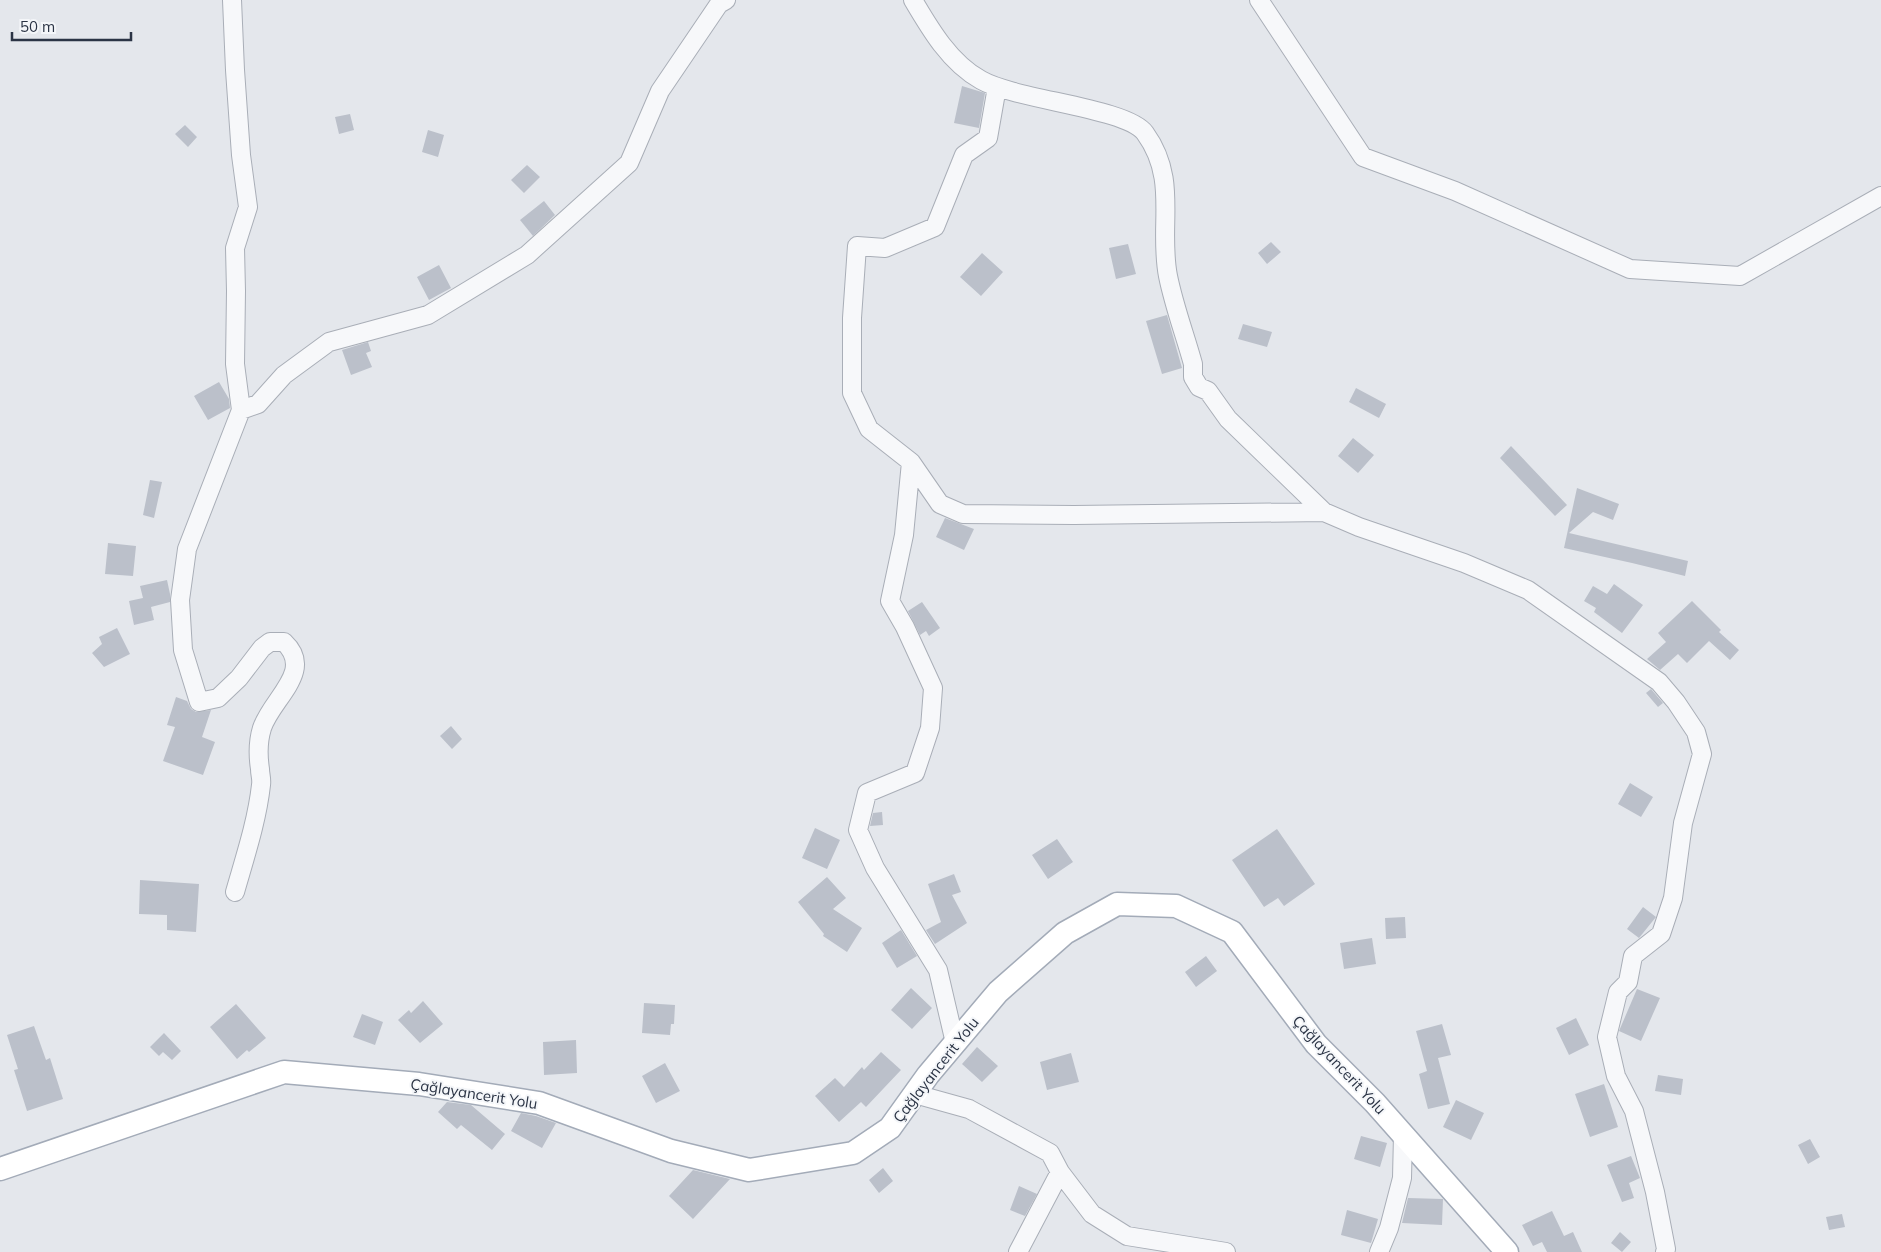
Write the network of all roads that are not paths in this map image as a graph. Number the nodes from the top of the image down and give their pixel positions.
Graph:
1 (232, 0) edge
2 (726, 0) edge
3 (913, 0) edge
4 (1259, 0) edge
5 (997, 87) junction
6 (1881, 196) edge
7 (241, 410) junction
8 (911, 462) junction
9 (1324, 512) junction
10 (235, 892) dead end
11 (955, 1043) junction
12 (914, 1094) junction
13 (1403, 1135) junction
14 (0, 1169) edge
15 (1060, 1172) junction
16 (1018, 1252) edge
17 (1226, 1252) edge
18 (1379, 1252) edge
19 (1507, 1252) edge
20 (1665, 1252) edge

1 - 7 street
2 - 7 street
3 - 5 street
4 - 6 street
5 - 8 street
5 - 9 street
7 - 10 street
8 - 9 street
8 - 11 street
9 - 20 street
11 - 12 main road, Çağlayancerit Yolu
11 - 13 main road, Çağlayancerit Yolu
12 - 14 main road, Çağlayancerit Yolu
12 - 15 street
13 - 18 street
13 - 19 main road, Çağlayancerit Yolu
15 - 16 street
15 - 17 street

